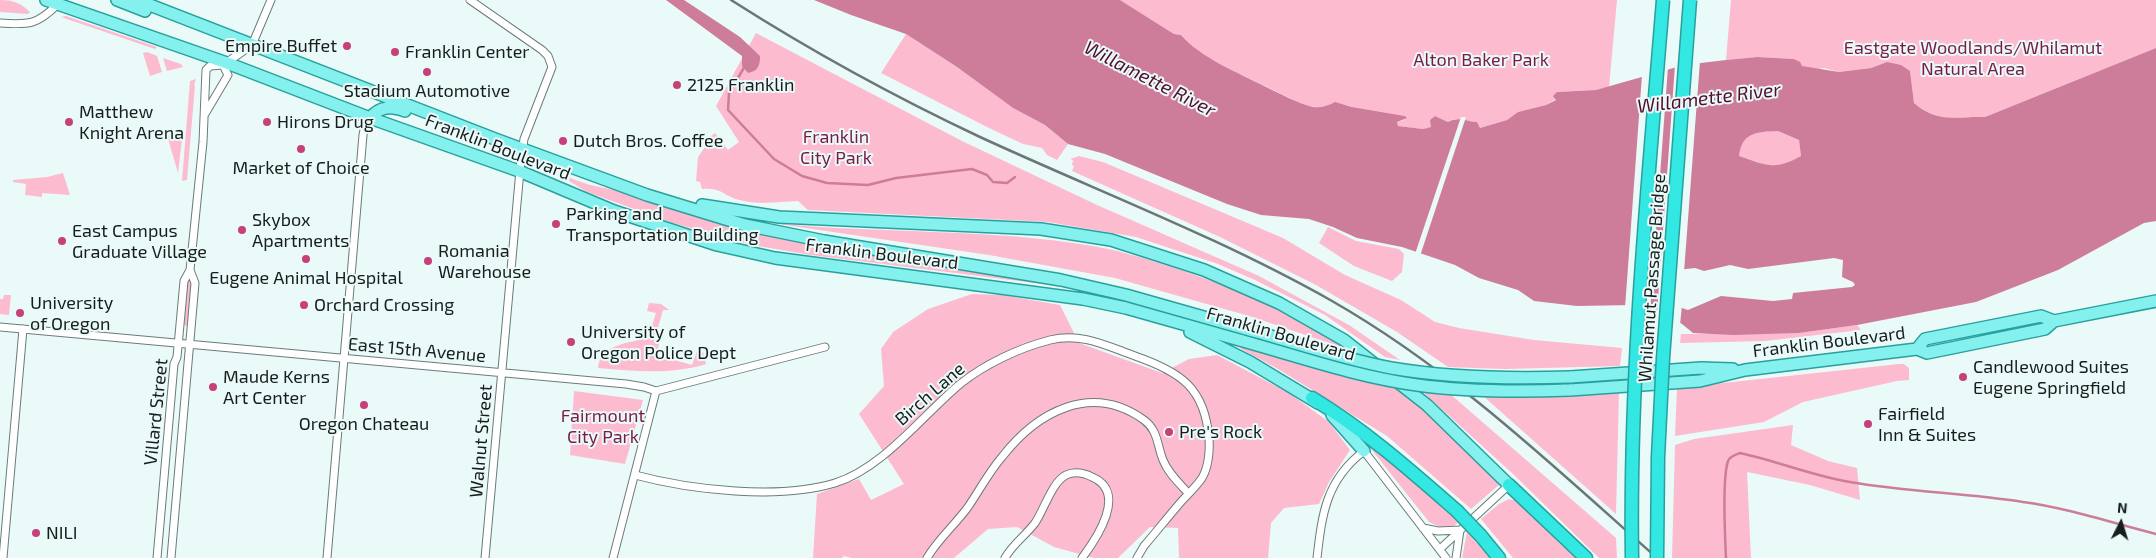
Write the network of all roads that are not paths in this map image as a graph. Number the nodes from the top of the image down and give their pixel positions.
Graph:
1 (46, 0) edge
2 (116, 0) edge
3 (137, 0) edge
4 (271, 0) edge
5 (470, 0) edge
6 (1662, 0) edge
7 (1690, 0) edge
8 (60, 2) edge
9 (192, 21) junction
10 (0, 23) edge
11 (252, 46) junction
12 (225, 64) junction
13 (205, 114) junction
14 (370, 118) junction
15 (495, 139) junction
16 (522, 149) junction
17 (519, 171) junction
18 (647, 195) junction
19 (190, 270) junction
20 (2156, 301) edge
21 (1166, 320) junction
22 (0, 327) edge
23 (23, 329) junction
24 (178, 343) junction
25 (190, 344) junction
26 (825, 347) dead end
27 (344, 358) junction
28 (1745, 370) junction
29 (502, 373) junction
30 (656, 391) junction
31 (1312, 398) junction
32 (1364, 451) junction
33 (635, 474) junction
34 (1509, 485) junction
35 (1188, 493) junction
36 (1423, 528) junction
37 (1460, 530) junction
38 (1440, 549) junction
39 (1139, 557) edge
40 (3, 558) edge
41 (157, 558) edge
42 (171, 558) edge
43 (327, 558) edge
44 (485, 558) edge
45 (613, 558) edge
46 (927, 558) edge
47 (1005, 558) edge
48 (1082, 558) edge
49 (1317, 558) edge
50 (1446, 558) edge
51 (1456, 558) edge
52 (1499, 558) edge
53 (1586, 558) edge
54 (1632, 558) edge
55 (1657, 558) edge

1 - 8 main road, Franklin Boulevard
2 - 9 main road
3 - 9 main road, Franklin Boulevard
4 - 11 street
5 - 16 street, Walnut Street
6 - 54 highway, Whilamut Passage Bridge, bridge
7 - 55 highway, Whilamut Passage Bridge, bridge
8 - 10 street
8 - 12 main road, Franklin Boulevard
9 - 11 main road, Franklin Boulevard
11 - 12 street, Villard Street
11 - 15 main road, Franklin Boulevard
12 - 13 street, Villard Street
12 - 13 street, Villard Street
12 - 14 main road, Franklin Boulevard
13 - 19 street, Villard Street
14 - 15 main road
14 - 17 main road, Franklin Boulevard
14 - 27 street
15 - 16 main road, Franklin Boulevard
16 - 17 street, Walnut Street
16 - 18 main road, Franklin Boulevard
17 - 21 main road, Franklin Boulevard
17 - 29 street, Walnut Street
18 - 28 main road, Franklin Boulevard, bridge
18 - 34 main road
19 - 24 street, Villard Street
19 - 25 street, Villard Street
20 - 28 main road, Franklin Boulevard
21 - 28 main road, Franklin Boulevard, bridge
21 - 31 main road
22 - 23 street, East 15th Avenue
23 - 24 street, East 15th Avenue
23 - 40 street
24 - 25 street, East 15th Avenue
24 - 41 street, Villard Street
25 - 27 street, East 15th Avenue
25 - 42 street, Villard Street
26 - 30 street, East 15th Avenue
27 - 29 street, East 15th Avenue
27 - 43 street
29 - 30 street, East 15th Avenue
29 - 44 street, Walnut Street
30 - 33 street
31 - 32 main road
31 - 52 highway, bridge
32 - 36 street
32 - 49 street
33 - 35 street, Birch Lane
33 - 45 street
34 - 37 street
34 - 53 highway
35 - 39 street, Birch Lane
35 - 46 street
36 - 37 street
36 - 38 street
37 - 38 street
37 - 51 street
38 - 50 street
47 - 48 street

